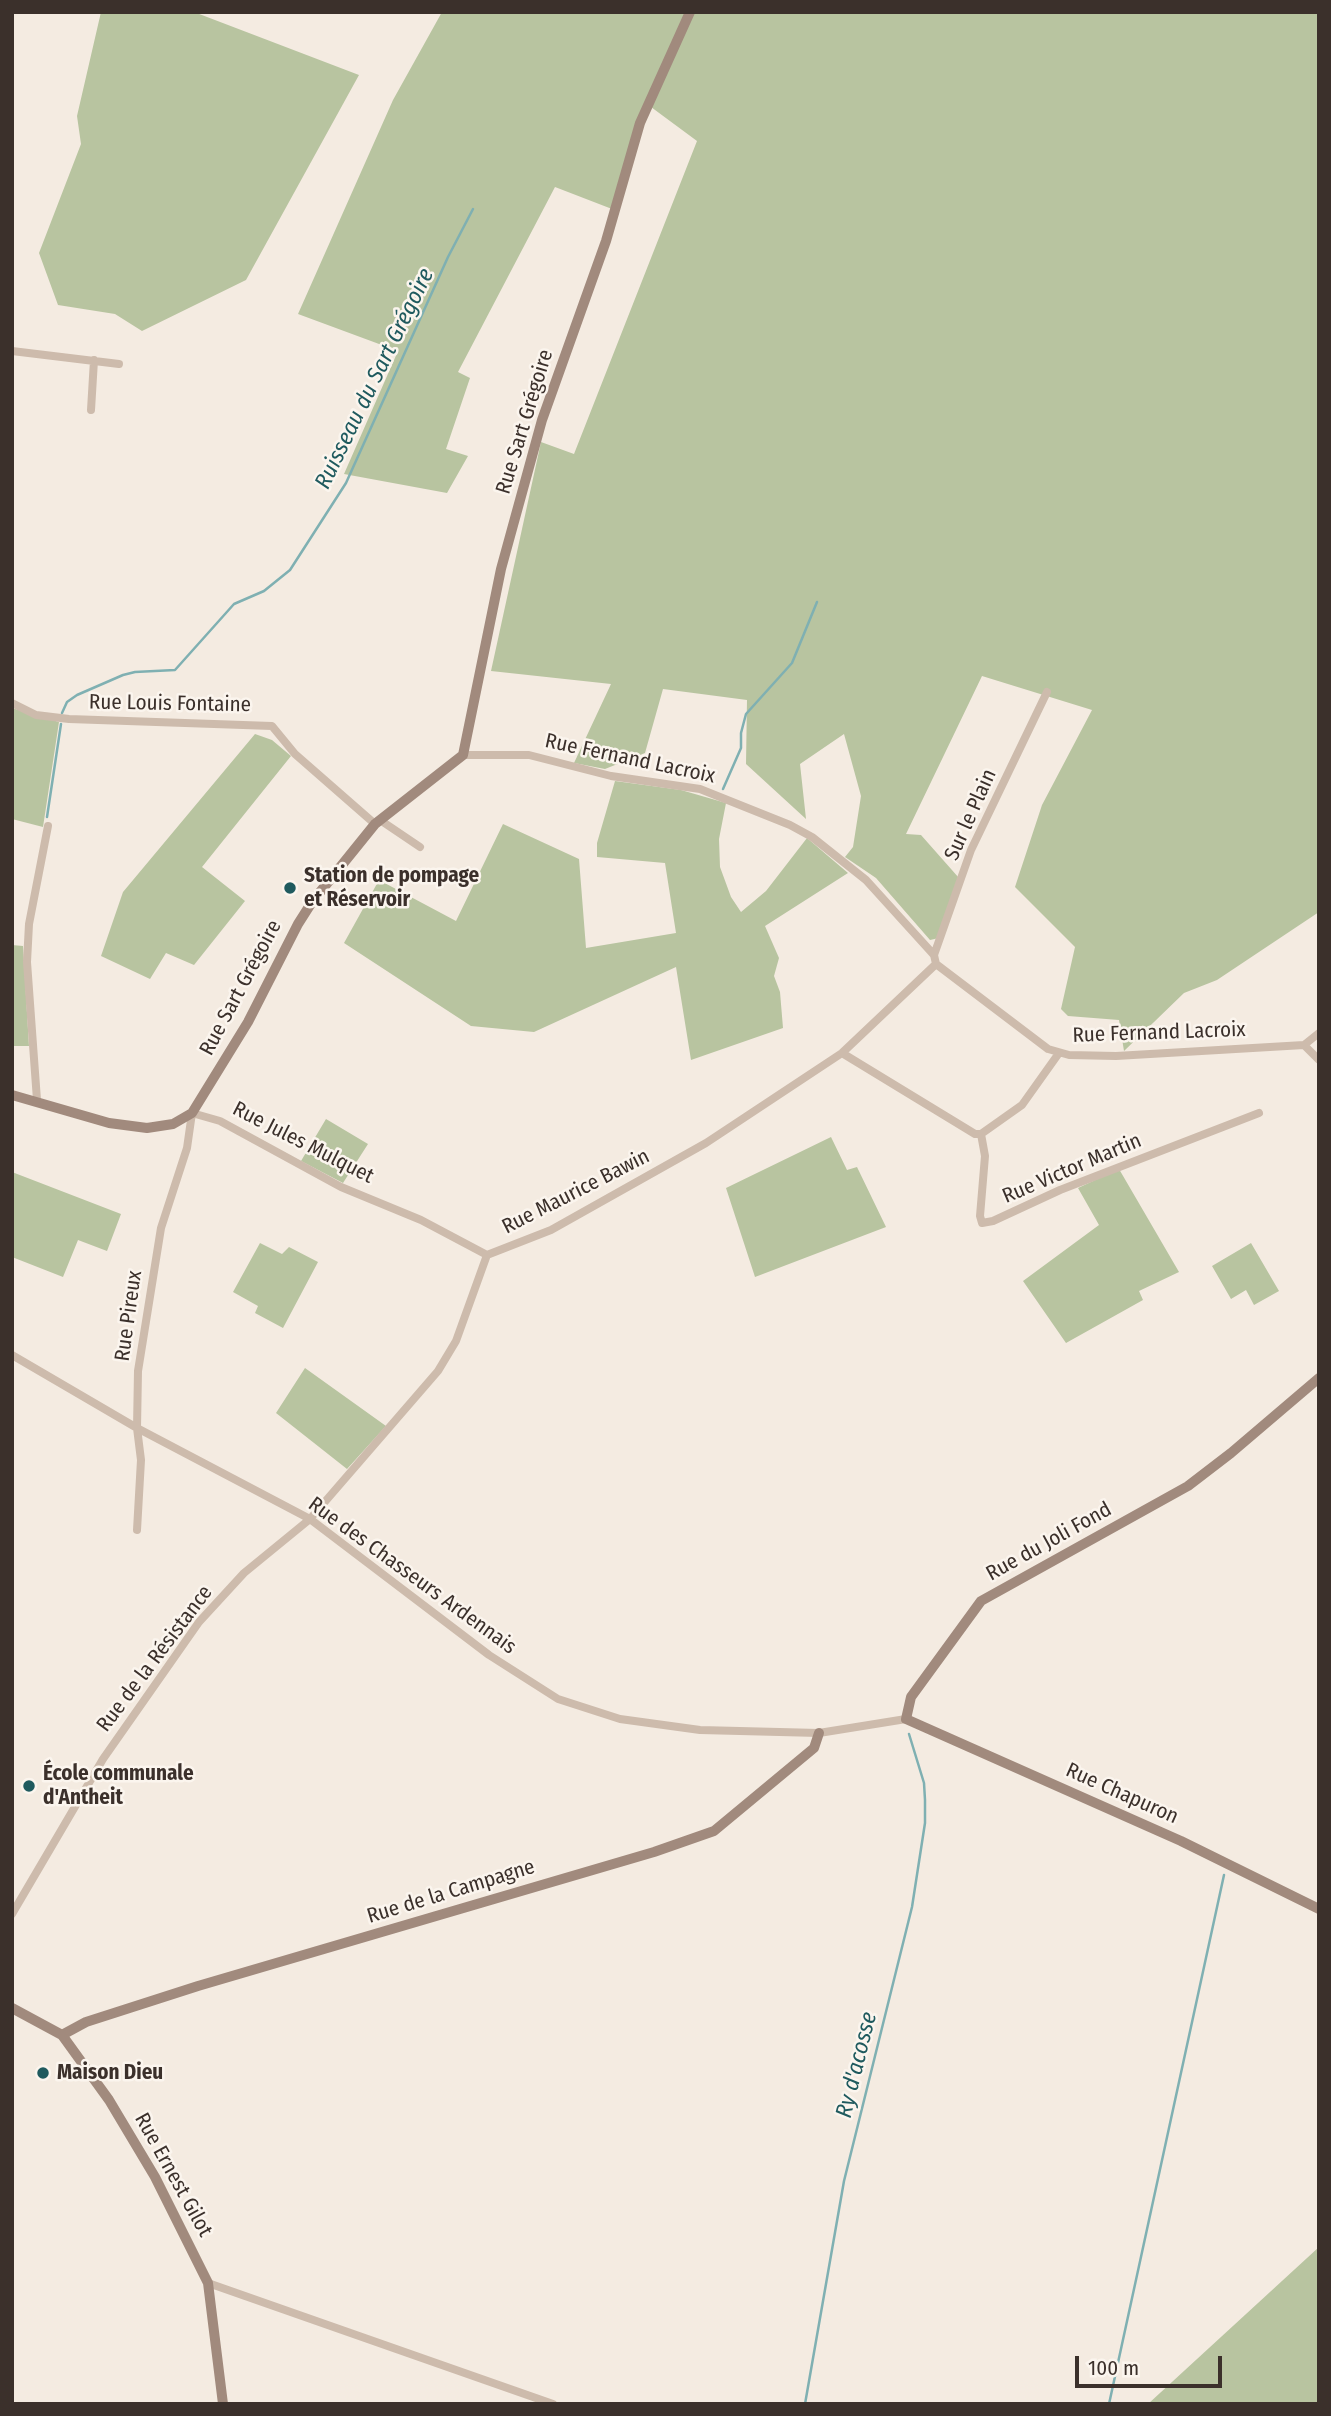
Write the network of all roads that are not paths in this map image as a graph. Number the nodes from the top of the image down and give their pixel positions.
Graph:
1 (690, 12) edge
2 (12, 351) edge
3 (94, 360) junction
4 (119, 364) dead end
5 (91, 410) dead end
6 (1048, 692) dead end
7 (12, 703) edge
8 (463, 755) junction
9 (377, 822) junction
10 (48, 826) dead end
11 (420, 847) dead end
12 (935, 960) junction
13 (1319, 1033) edge
14 (1304, 1045) junction
15 (842, 1053) junction
16 (1059, 1053) junction
17 (1319, 1060) edge
18 (12, 1095) edge
19 (37, 1100) junction
20 (192, 1113) junction
21 (1259, 1114) dead end
22 (981, 1134) junction
23 (487, 1255) junction
24 (12, 1355) edge
25 (1319, 1378) edge
26 (137, 1427) junction
27 (310, 1519) junction
28 (137, 1530) dead end
29 (906, 1719) junction
30 (819, 1733) junction
31 (1319, 1909) edge
32 (12, 1914) edge
33 (12, 2008) edge
34 (62, 2035) junction
35 (208, 2283) junction
36 (223, 2404) edge
37 (553, 2404) edge

1 - 8 street, Rue Sart Grégoire
2 - 3 street
3 - 4 street
3 - 5 street
6 - 12 street, Sur le Plain
7 - 9 street, Rue Louis Fontaine
8 - 9 street, Rue Sart Grégoire
8 - 12 street, Rue Fernand Lacroix
9 - 11 street
9 - 20 street, Rue Sart Grégoire
10 - 19 street
12 - 15 street, Rue Maurice Bawin
12 - 16 street, Rue Fernand Lacroix
13 - 14 street
14 - 16 street, Rue Fernand Lacroix
14 - 17 street
15 - 22 street
15 - 23 street, Rue Maurice Bawin
16 - 22 street
18 - 19 street
19 - 20 street
20 - 23 street, Rue Jules Mulquet
20 - 26 street, Rue Pireux
21 - 22 street, Rue Victor Martin
23 - 27 street, Rue Maurice Bawin
24 - 26 street, Rue des Chasseurs Ardennais
25 - 29 street, Rue du Joli Fond
26 - 27 street, Rue des Chasseurs Ardennais
26 - 28 street, Rue Pireux
27 - 30 street, Rue des Chasseurs Ardennais
27 - 32 street, Rue de la Résistance
29 - 30 street
29 - 31 street, Rue Chapuron
30 - 34 street, Rue de la Campagne
33 - 34 street, Rue Ernest Gilot
34 - 35 street, Rue Ernest Gilot
35 - 36 street, Rue Ernest Gilot
35 - 37 street

